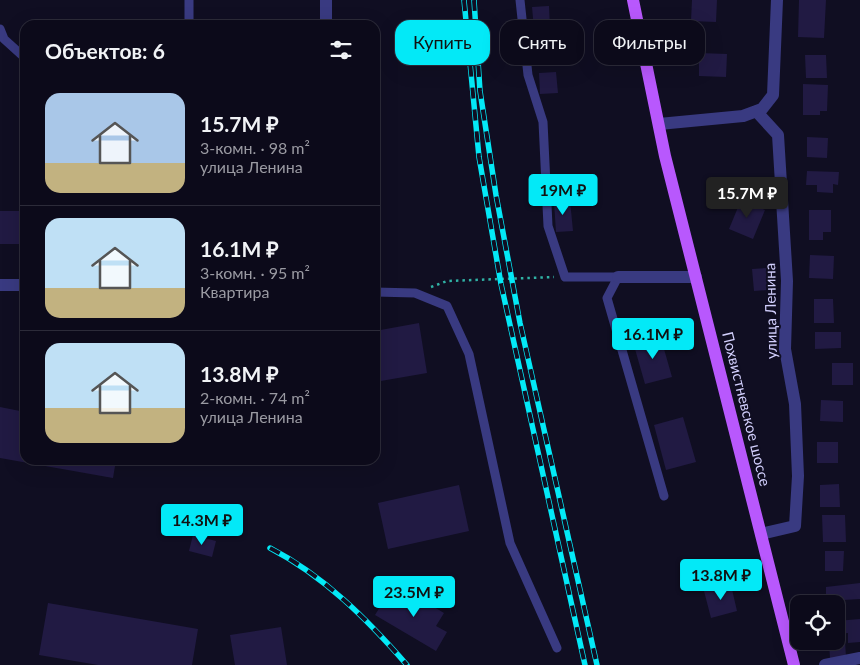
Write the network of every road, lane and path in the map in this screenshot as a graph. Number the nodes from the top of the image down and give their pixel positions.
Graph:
1 (189, 0) edge
2 (326, 0) edge
3 (520, 0) edge
4 (633, 0) edge
5 (777, 0) edge
6 (189, 20) edge
7 (326, 20) edge
8 (0, 29) edge
9 (20, 54) edge
10 (756, 111) junction
11 (659, 124) junction
12 (565, 277) junction
13 (618, 277) junction
14 (696, 277) junction
15 (0, 285) edge
16 (20, 285) edge
17 (380, 292) edge
18 (415, 294) junction
19 (664, 496) dead end
20 (761, 534) junction
21 (557, 648) dead end
22 (860, 658) edge
23 (794, 665) edge
24 (825, 665) edge

1 - 6 lane
2 - 7 street
3 - 12 lane
4 - 11 main road, Похвистневское шоссе
5 - 10 street
8 - 9 lane
10 - 11 street
10 - 20 street, улица Ленина
11 - 14 main road, Похвистневское шоссе
12 - 13 lane
12 - 18 path
13 - 14 street
13 - 19 lane
14 - 20 main road, Похвистневское шоссе
15 - 16 street
17 - 18 lane
18 - 21 lane
20 - 23 main road
22 - 24 street

